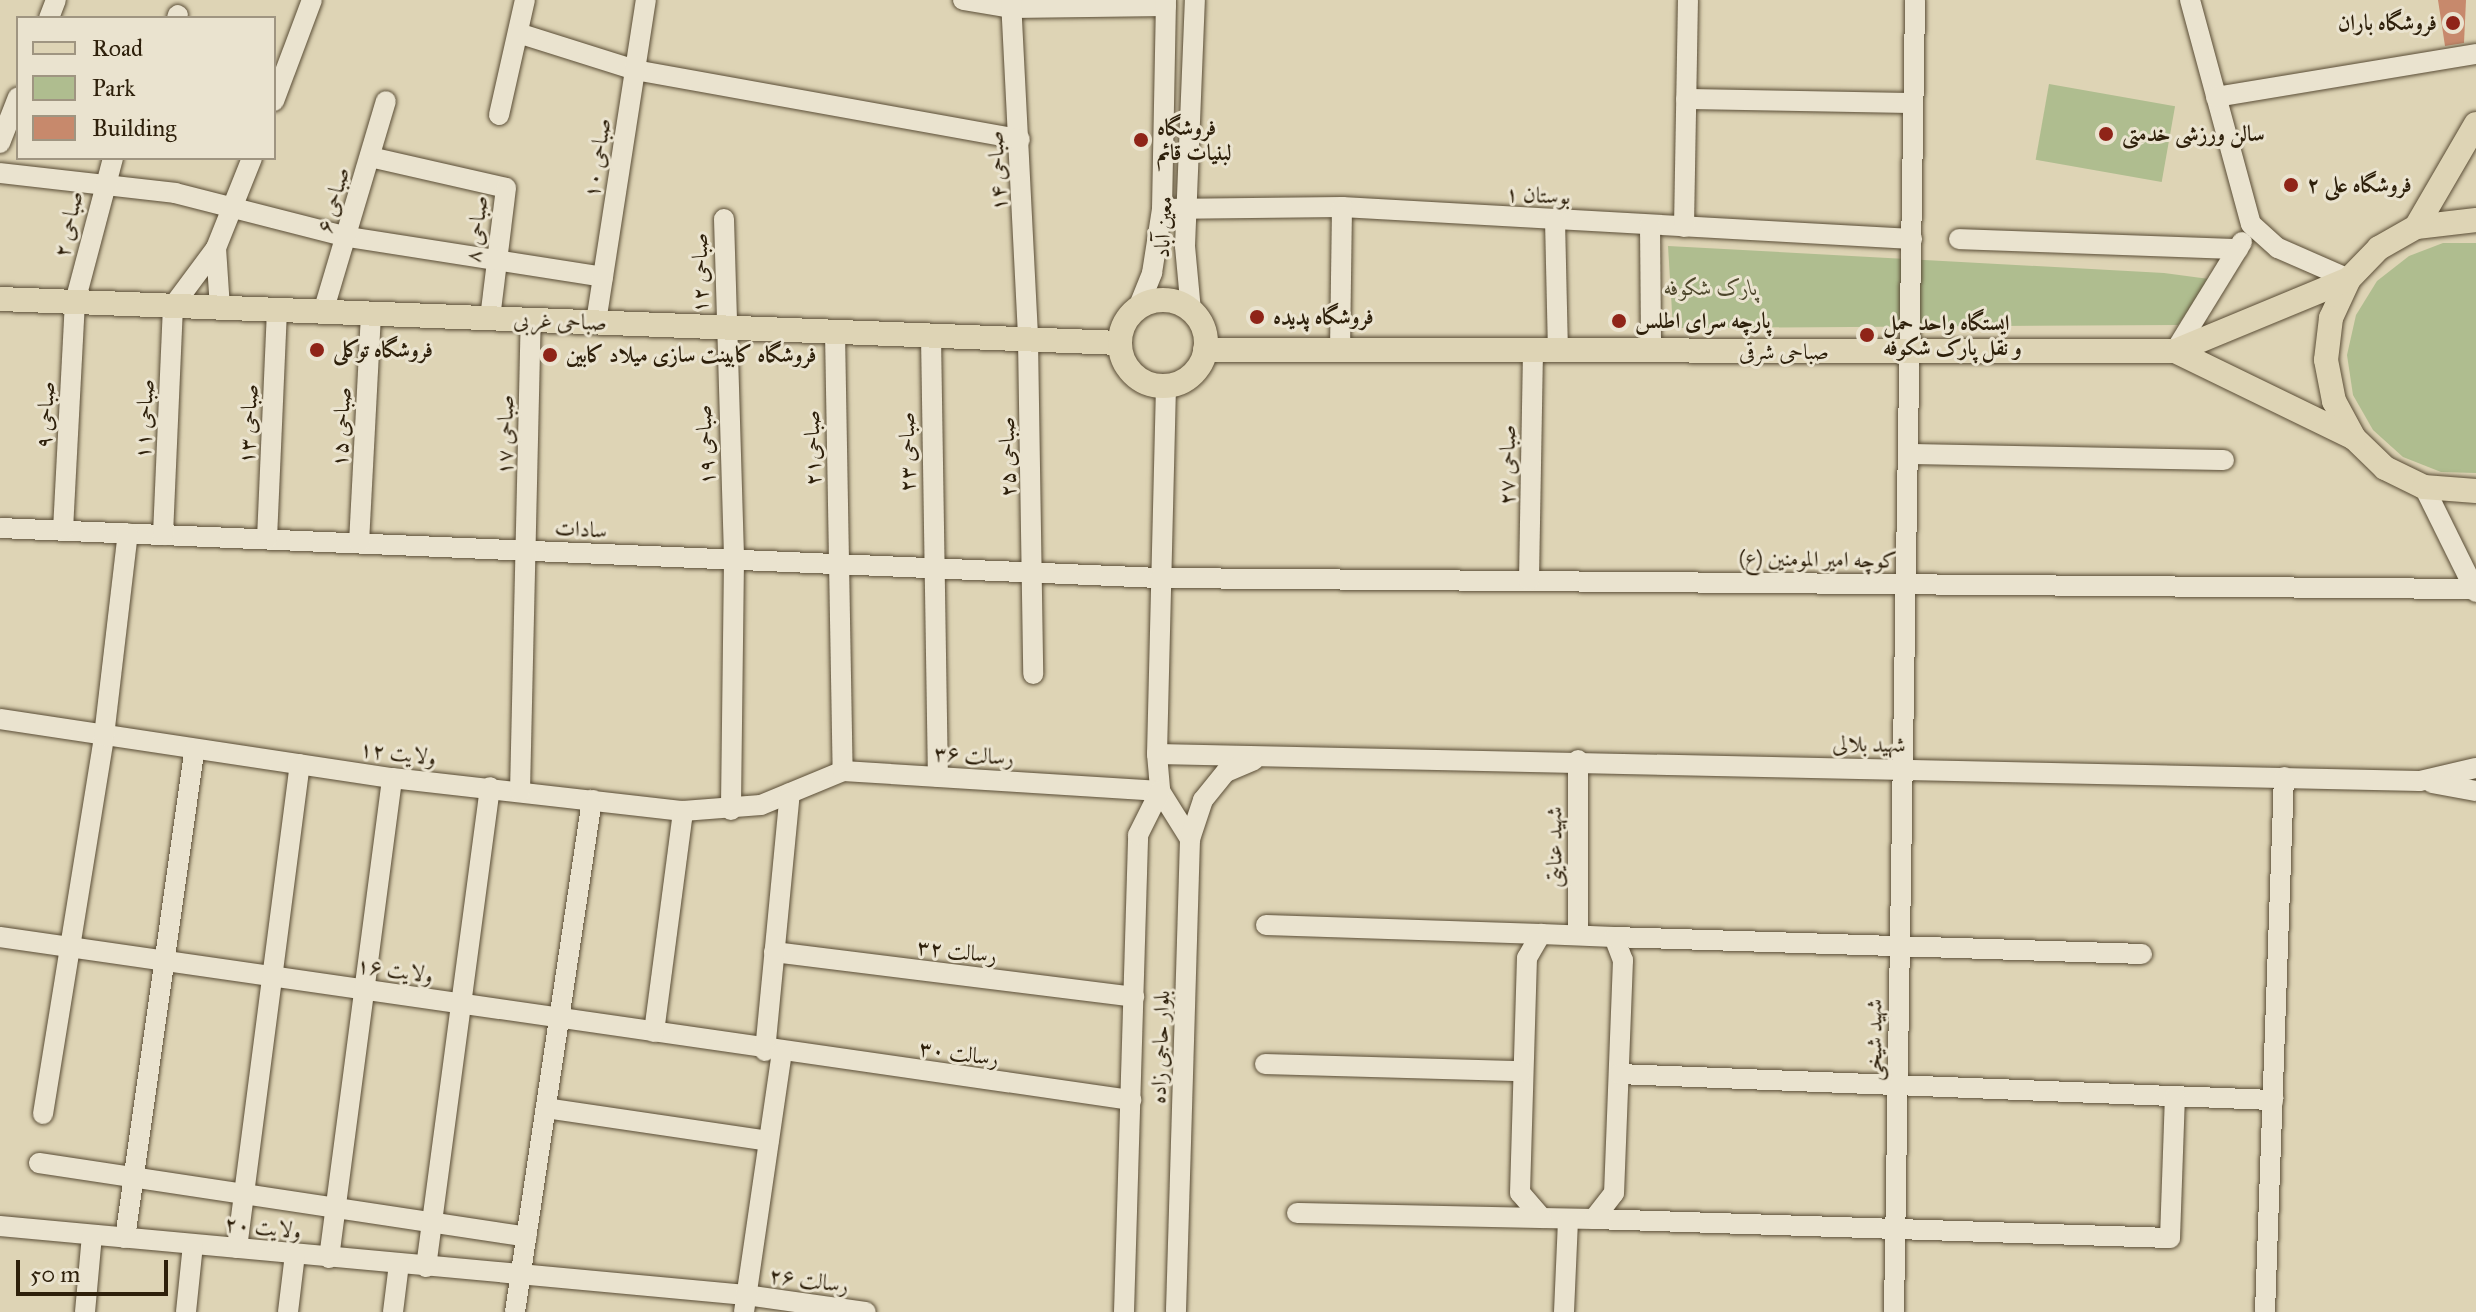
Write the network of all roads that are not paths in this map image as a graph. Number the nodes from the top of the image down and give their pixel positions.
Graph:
1 (312, 0) edge
2 (646, 0) edge
3 (963, 0) edge
4 (1195, 0) edge
5 (1688, 0) edge
6 (1915, 0) edge
7 (2190, 0) edge
8 (518, 2) edge
9 (1166, 3) edge
10 (1012, 4) edge
11 (518, 33) junction
12 (2476, 54) edge
13 (635, 70) junction
14 (276, 96) edge
15 (2216, 97) junction
16 (1686, 99) junction
17 (386, 101) dead end
18 (16, 102) edge
19 (1913, 103) junction
20 (499, 115) dead end
21 (2476, 124) edge
22 (1020, 139) junction
23 (0, 143) edge
24 (370, 157) junction
25 (112, 160) edge
26 (251, 160) edge
27 (0, 173) edge
28 (102, 182) junction
29 (234, 207) junction
30 (1342, 207) junction
31 (1162, 209) junction
32 (1188, 210) junction
33 (724, 219) dead end
34 (1555, 220) junction
35 (2476, 220) edge
36 (2251, 224) junction
37 (1650, 225) junction
38 (1684, 227) junction
39 (2416, 227) junction
40 (348, 237) junction
41 (1912, 239) junction
42 (1959, 239) dead end
43 (216, 248) junction
44 (2238, 249) junction
45 (497, 264) junction
46 (603, 277) junction
47 (2349, 279) junction
48 (0, 299) edge
49 (75, 302) junction
50 (173, 306) junction
51 (220, 308) junction
52 (1138, 308) junction
53 (277, 310) junction
54 (1191, 311) junction
55 (323, 312) junction
56 (371, 314) junction
57 (490, 318) junction
58 (531, 320) junction
59 (596, 322) junction
60 (723, 327) junction
61 (835, 332) junction
62 (931, 336) junction
63 (1028, 340) junction
64 (1120, 343) junction
65 (1205, 350) junction
66 (1340, 350) junction
67 (1545, 351) junction
68 (2175, 351) junction
69 (1651, 352) junction
70 (1910, 353) junction
71 (1166, 386) junction
72 (2354, 438) junction
73 (1909, 454) junction
74 (2224, 460) dead end
75 (2424, 487) junction
76 (2476, 491) edge
77 (0, 528) edge
78 (63, 530) junction
79 (128, 533) junction
80 (163, 535) junction
81 (267, 539) junction
82 (359, 543) junction
83 (526, 550) junction
84 (734, 560) junction
85 (837, 564) junction
86 (931, 569) junction
87 (1033, 573) junction
88 (1160, 578) junction
89 (1529, 580) junction
90 (1906, 584) junction
91 (2476, 591) edge
92 (1033, 674) dead end
93 (0, 719) edge
94 (104, 736) junction
95 (195, 749) junction
96 (1157, 754) junction
97 (1259, 758) junction
98 (1578, 760) junction
99 (300, 764) junction
100 (2476, 768) edge
101 (1903, 769) junction
102 (843, 771) junction
103 (938, 777) junction
104 (2284, 777) junction
105 (392, 778) junction
106 (2420, 781) junction
107 (490, 787) junction
108 (1160, 791) junction
109 (2476, 791) edge
110 (520, 792) junction
111 (790, 793) junction
112 (592, 800) junction
113 (731, 810) junction
114 (683, 811) junction
115 (1190, 839) junction
116 (1266, 925) dead end
117 (1541, 934) junction
118 (1578, 935) junction
119 (0, 937) edge
120 (1614, 937) junction
121 (1899, 943) junction
122 (70, 947) junction
123 (774, 952) junction
124 (2142, 954) dead end
125 (167, 961) junction
126 (269, 975) junction
127 (363, 989) junction
128 (1134, 997) junction
129 (462, 1004) junction
130 (560, 1018) junction
131 (654, 1032) junction
132 (773, 1052) junction
133 (1265, 1064) dead end
134 (1522, 1071) junction
135 (1619, 1074) junction
136 (1898, 1087) junction
137 (2175, 1096) junction
138 (1131, 1100) junction
139 (2273, 1100) junction
140 (546, 1108) junction
141 (43, 1114) dead end
142 (769, 1141) junction
143 (39, 1163) dead end
144 (133, 1178) junction
145 (244, 1194) junction
146 (335, 1208) junction
147 (1297, 1213) dead end
148 (1542, 1218) junction
149 (1594, 1219) junction
150 (1568, 1221) junction
151 (432, 1223) junction
152 (0, 1226) edge
153 (1895, 1229) junction
154 (92, 1235) junction
155 (526, 1237) junction
156 (125, 1238) junction
157 (193, 1244) junction
158 (237, 1248) junction
159 (295, 1254) junction
160 (329, 1258) junction
161 (399, 1264) junction
162 (426, 1267) junction
163 (520, 1276) junction
164 (745, 1304) edge
165 (85, 1312) edge
166 (186, 1312) edge
167 (288, 1312) edge
168 (393, 1312) edge
169 (515, 1312) edge
170 (866, 1312) edge
171 (1124, 1312) edge
172 (1176, 1312) edge
173 (1564, 1312) edge
174 (1894, 1312) edge
175 (2265, 1312) edge

1 - 14 street
2 - 13 street, صباحی ۱۰
3 - 10 street
4 - 32 street, معین آباد
5 - 16 street
6 - 19 street, شهید شیخی
7 - 15 street
8 - 11 street
9 - 10 street
9 - 31 street, معین آباد
10 - 22 street, صباحی ۱۴
11 - 13 street
11 - 20 street
12 - 15 street
13 - 22 street
13 - 46 street, صباحی ۱۰
15 - 36 street
16 - 19 street
16 - 38 street
17 - 24 street, صباحی ۶
18 - 23 street
19 - 41 street, شهید شیخی
21 - 39 main road
22 - 63 street, صباحی ۱۴
24 - 40 street, صباحی ۶
24 - 45 street, صباحی ۸
25 - 28 street, صباحی ۲
26 - 29 street
27 - 28 street
28 - 29 street
28 - 49 street, صباحی ۲
29 - 40 street
29 - 43 street
30 - 32 street, بوستان ۱
30 - 34 street, بوستان ۱
30 - 66 street
31 - 32 street, بوستان ۱
31 - 52 street, معین آباد
32 - 54 street, معین آباد
33 - 60 street, صباحی ۱۲
34 - 37 street, بوستان ۱
34 - 67 street, صباحی ۲۷
35 - 39 main road
36 - 44 street
36 - 47 street
37 - 38 street, بوستان ۱
37 - 69 street
38 - 41 street, بوستان ۱
39 - 47 main road
40 - 45 street
40 - 55 street, صباحی ۶
41 - 70 street, شهید شیخی
42 - 44 street
43 - 50 street
43 - 51 street
44 - 68 street
45 - 46 street
45 - 57 street, صباحی ۸
46 - 59 street, صباحی ۱۰
47 - 68 main road, صباحی شرقی
47 - 72 main road
48 - 49 main road, صباحی غربی
49 - 50 main road, صباحی غربی
49 - 78 street, صباحی ۹
50 - 51 main road, صباحی غربی
50 - 80 street, صباحی ۱۱
51 - 53 main road, صباحی غربی
52 - 54 main road
52 - 64 main road
53 - 55 main road, صباحی غربی
53 - 81 street, صباحی ۱۳
54 - 65 main road
55 - 56 main road, صباحی غربی
56 - 57 main road, صباحی غربی
56 - 82 street, صباحی ۱۵
57 - 58 main road, صباحی غربی
58 - 59 main road, صباحی غربی
58 - 83 street, صباحی ۱۷
59 - 60 main road, صباحی غربی
60 - 61 main road, صباحی غربی
60 - 84 street, صباحی ۱۹
61 - 62 main road, صباحی غربی
61 - 85 street, صباحی۲۱
62 - 63 main road, صباحی غربی
62 - 86 street, صباحی ۲۳
63 - 64 main road, صباحی غربی
63 - 87 street, صباحی ۲۵
64 - 71 main road
65 - 66 main road, صباحی شرقی
65 - 71 main road
66 - 67 main road, صباحی شرقی
67 - 69 main road, صباحی شرقی
67 - 89 street, صباحی ۲۷
68 - 70 main road, صباحی شرقی
68 - 72 main road
69 - 70 main road, صباحی شرقی
70 - 73 street, شهید شیخی
71 - 88 street
72 - 75 main road
73 - 74 street
73 - 90 street, شهید شیخی
75 - 76 main road
75 - 91 street
77 - 78 street, سادات
78 - 79 street, سادات
79 - 80 street, سادات
79 - 94 street
80 - 81 street, سادات
81 - 82 street, سادات
82 - 83 street, سادات
83 - 84 street, سادات
83 - 110 street, صباحی ۱۷
84 - 85 street, سادات
84 - 113 street, صباحی ۱۹
85 - 86 street, سادات
85 - 102 street, صباحی۲۱
86 - 87 street, سادات
86 - 103 street, صباحی ۲۳
87 - 88 street, سادات
87 - 92 street, صباحی ۲۵
88 - 89 street, کوچه امیر المومنین (ع)
88 - 96 street
89 - 90 street, کوچه امیر المومنین (ع)
90 - 91 street, کوچه امیر المومنین (ع)
90 - 101 street, شهید شیخی
93 - 94 street, ولایت ۱۲
94 - 95 street, ولایت ۱۲
94 - 122 street
95 - 99 street, ولایت ۱۲
95 - 125 street
96 - 97 street, شهید بلالی
96 - 108 street
97 - 98 street, شهید بلالی
97 - 115 street, بلوار حاجی زاده
98 - 101 street, شهید بلالی
98 - 118 street, شهید عنایتی
99 - 105 street, ولایت ۱۲
99 - 126 street
100 - 106 street, شهید بلالی
101 - 104 street, شهید بلالی
101 - 121 street, شهید شیخی
102 - 103 street, رسالت ۳۶
102 - 111 street, رسالت ۳۶
103 - 108 street, رسالت ۳۶
104 - 106 street, شهید بلالی
104 - 139 street
105 - 107 street, ولایت ۱۲
105 - 127 street
106 - 109 street
107 - 110 street, ولایت ۱۲
107 - 129 street
108 - 115 street
108 - 128 street, بلوار حاجی زاده
110 - 112 street, ولایت ۱۲
111 - 113 street, ولایت ۱۲
111 - 123 street
112 - 114 street, ولایت ۱۲
112 - 130 street
113 - 114 street, ولایت ۱۲
114 - 131 street
115 - 172 street, بلوار حاجی زاده
116 - 117 street
117 - 118 street
117 - 134 street
118 - 120 street
119 - 122 street, ولایت ۱۶
120 - 121 street
120 - 135 street
121 - 124 street
121 - 136 street, شهید شیخی
122 - 125 street, ولایت ۱۶
122 - 141 street
123 - 128 street, رسالت ۳۲
123 - 132 street
125 - 126 street, ولایت ۱۶
125 - 144 street
126 - 127 street, ولایت ۱۶
126 - 145 street
127 - 129 street, ولایت ۱۶
127 - 146 street
128 - 138 street, بلوار حاجی زاده
129 - 130 street, ولایت ۱۶
129 - 151 street
130 - 131 street, ولایت ۱۶
130 - 140 street
131 - 132 street, ولایت ۱۶
132 - 138 street, رسالت ۳۰
132 - 142 street
133 - 134 street
134 - 148 street
135 - 136 street
135 - 149 street
136 - 137 street
136 - 153 street, شهید شیخی
137 - 139 street
137 - 153 street
138 - 171 street, بلوار حاجی زاده
139 - 175 street
140 - 142 street
140 - 155 street
142 - 164 street
143 - 144 street
144 - 145 street
144 - 156 street
145 - 146 street
145 - 158 street
146 - 151 street
146 - 160 street
147 - 148 street
148 - 150 street
149 - 150 street
149 - 153 street
150 - 173 street
151 - 155 street
151 - 162 street
152 - 154 street, ولایت ۲۰
153 - 174 street, شهید شیخی
154 - 156 street, ولایت ۲۰
154 - 165 street
155 - 163 street
156 - 157 street, ولایت ۲۰
157 - 158 street, ولایت ۲۰
157 - 166 street
158 - 159 street, ولایت ۲۰
159 - 160 street, ولایت ۲۰
159 - 167 street
160 - 161 street, ولایت ۲۰
161 - 162 street, ولایت ۲۰
161 - 168 street
162 - 163 street, ولایت ۲۰
163 - 164 street, رسالت ۲۶
163 - 169 street
164 - 170 street, رسالت ۲۶

